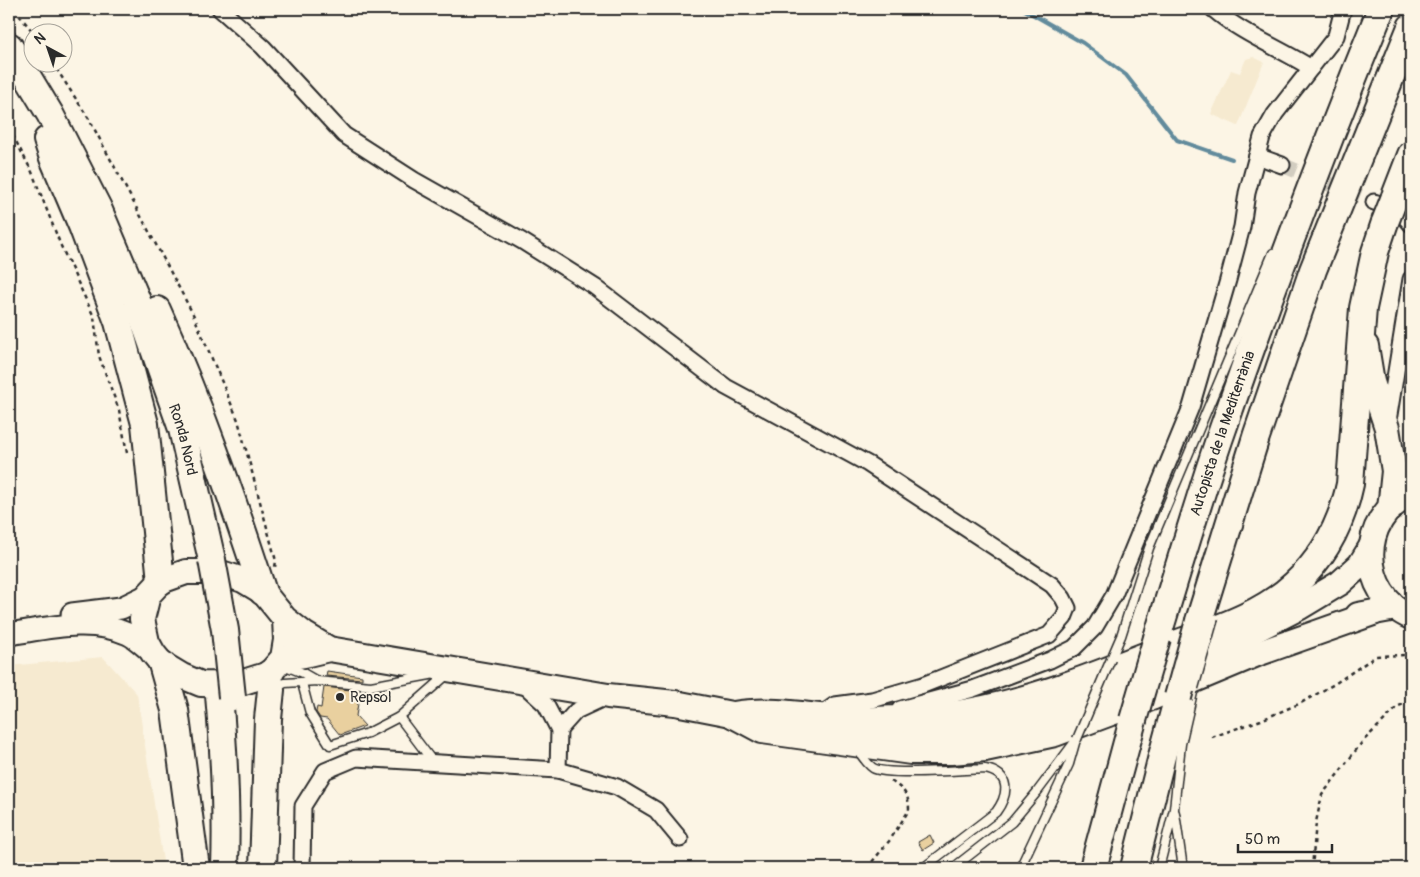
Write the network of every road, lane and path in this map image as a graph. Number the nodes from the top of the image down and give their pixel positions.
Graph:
1 (14, 9) edge
2 (220, 9) edge
3 (1213, 9) edge
4 (1344, 9) edge
5 (1381, 9) edge
6 (25, 22) edge
7 (1411, 27) edge
8 (9, 46) edge
9 (9, 68) edge
10 (1311, 68) junction
11 (46, 118) junction
12 (9, 128) edge
13 (1411, 155) edge
14 (1257, 156) junction
15 (1282, 164) tunnel mouth
16 (1309, 191) junction
17 (1385, 208) junction
18 (1411, 224) edge
19 (1286, 228) dead end
20 (1277, 242) dead end
21 (1411, 280) edge
22 (1362, 324) junction
23 (1292, 331) junction
24 (1290, 364) dead end
25 (1387, 428) junction
26 (128, 454) dead end
27 (1411, 496) edge
28 (1390, 510) junction
29 (1371, 547) junction
30 (155, 588) junction
31 (263, 592) junction
32 (1393, 613) edge
33 (285, 619) junction
34 (9, 623) edge
35 (9, 634) edge
36 (1220, 648) junction
37 (329, 649) junction
38 (158, 659) junction
39 (1411, 659) edge
40 (275, 671) junction
41 (452, 671) junction
42 (317, 681) junction
43 (519, 681) junction
44 (302, 684) junction
45 (1186, 693) junction
46 (225, 696) junction
47 (608, 696) junction
48 (1411, 701) edge
49 (675, 703) junction
50 (825, 712) junction
51 (734, 715) junction
52 (399, 717) junction
53 (559, 730) junction
54 (1212, 737) dead end
55 (1077, 739) junction
56 (855, 744) junction
57 (434, 763) junction
58 (874, 769) junction
59 (558, 770) junction
60 (1174, 809) junction
61 (680, 839) dead end
62 (196, 868) edge
63 (225, 868) edge
64 (240, 868) edge
65 (263, 868) edge
66 (302, 868) edge
67 (867, 868) edge
68 (923, 868) edge
69 (954, 868) edge
70 (1020, 868) edge
71 (1093, 868) edge
72 (1134, 868) edge
73 (1159, 868) edge
74 (1183, 868) edge
75 (1312, 868) edge

1 - 6 path
2 - 50 street
3 - 10 street
4 - 10 street
5 - 16 highway, Autopista de la Mediterrània
7 - 23 highway
8 - 11 highway, Ronda Nord
9 - 11 highway, Ronda Nord
10 - 14 street
11 - 30 highway
11 - 31 highway
11 - 46 highway, Ronda Nord, bridge
12 - 26 path
13 - 17 highway
14 - 15 street
14 - 50 street
16 - 19 lane
16 - 71 highway, Autopista de la Mediterrània, bridge
17 - 18 street
17 - 22 highway
20 - 55 lane, bridge
21 - 25 street
22 - 25 main road
22 - 51 highway
23 - 24 lane
23 - 45 highway, bridge
25 - 28 main road
27 - 28 main road
28 - 29 main road
29 - 32 main road
29 - 36 main road
30 - 31 main road
30 - 34 street
30 - 38 main road
31 - 33 main road
32 - 36 main road
32 - 56 main road
33 - 37 main road
33 - 40 main road
35 - 38 street
36 - 51 main road
37 - 40 main road
37 - 41 main road
38 - 40 main road
38 - 62 highway
39 - 54 path
40 - 42 lane
40 - 44 lane
40 - 65 highway
41 - 42 lane
41 - 43 main road
41 - 52 lane
42 - 44 lane
43 - 47 main road
43 - 53 street
44 - 52 lane
45 - 60 lane
45 - 72 highway
46 - 63 highway, Ronda Nord
46 - 64 highway, Ronda Nord
47 - 49 main road
47 - 53 street
48 - 75 path
49 - 50 street
49 - 51 main road
51 - 56 main road
52 - 57 lane
53 - 59 street
55 - 69 lane
55 - 70 lane
56 - 58 lane
57 - 59 street
57 - 66 street
58 - 67 path
58 - 68 lane
59 - 61 street
60 - 73 lane
60 - 74 lane

